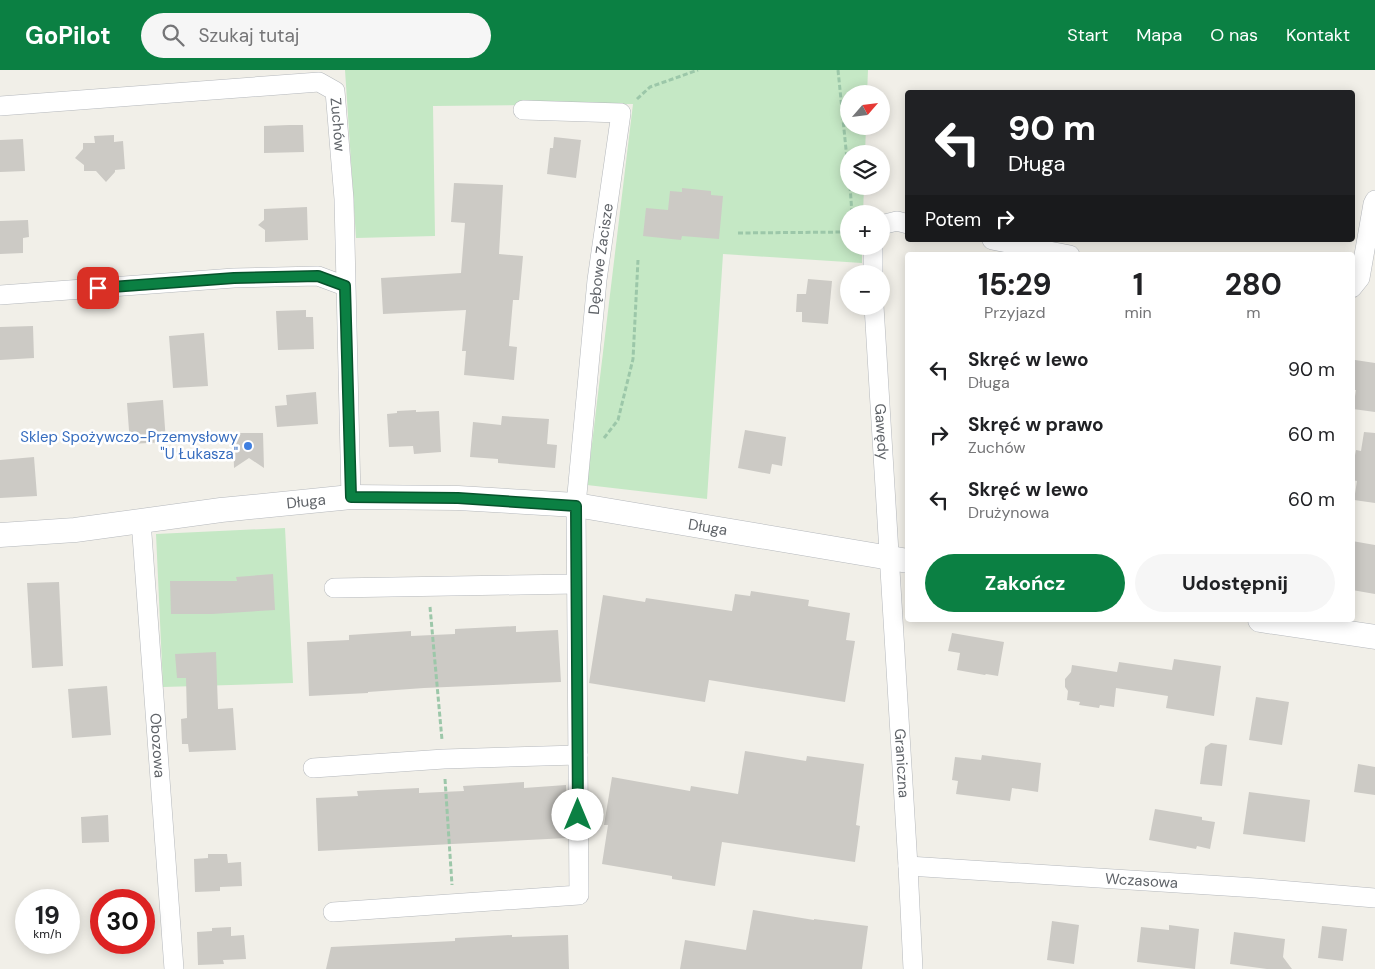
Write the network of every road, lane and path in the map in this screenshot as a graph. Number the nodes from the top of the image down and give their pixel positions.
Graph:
1 (698, 70) edge
2 (838, 70) edge
3 (0, 106) edge
4 (523, 110) dead end
5 (622, 113) junction
6 (846, 145) edge
7 (1375, 200) edge
8 (890, 223) edge
9 (905, 223) edge
10 (840, 232) edge
11 (738, 233) dead end
12 (1002, 242) edge
13 (1054, 252) edge
14 (638, 260) dead end
15 (1355, 284) edge
16 (345, 286) junction
17 (0, 295) edge
18 (875, 315) edge
19 (602, 442) dead end
20 (351, 497) junction
21 (576, 506) junction
22 (142, 521) junction
23 (0, 535) edge
24 (898, 559) edge
25 (576, 584) junction
26 (428, 586) junction
27 (334, 588) dead end
28 (1289, 622) edge
29 (1375, 637) edge
30 (578, 755) junction
31 (444, 759) junction
32 (313, 768) dead end
33 (908, 866) junction
34 (1375, 898) edge
35 (453, 904) junction
36 (333, 912) dead end
37 (174, 969) edge
38 (913, 969) edge

1 - 5 path
2 - 6 path
3 - 16 street, Zuchów
4 - 5 street
5 - 21 street, Dębowe Zacisze
7 - 15 street
8 - 9 street
10 - 11 path
12 - 13 street
14 - 19 path
16 - 17 street
16 - 20 street, Zuchów
18 - 24 street, Gawędy
20 - 21 street, Długa
20 - 22 street, Długa
21 - 24 street, Długa
21 - 25 street, Dębowe Zacisze
22 - 23 street, Długa
22 - 37 street, Obozowa
24 - 33 street, Graniczna
25 - 26 street
25 - 30 street, Dębowe Zacisze
26 - 27 street
26 - 31 path
28 - 29 street
30 - 31 street
30 - 35 street, Dębowe Zacisze
31 - 32 street
31 - 35 path
33 - 34 street, Wczasowa
33 - 38 street, Graniczna
35 - 36 street

